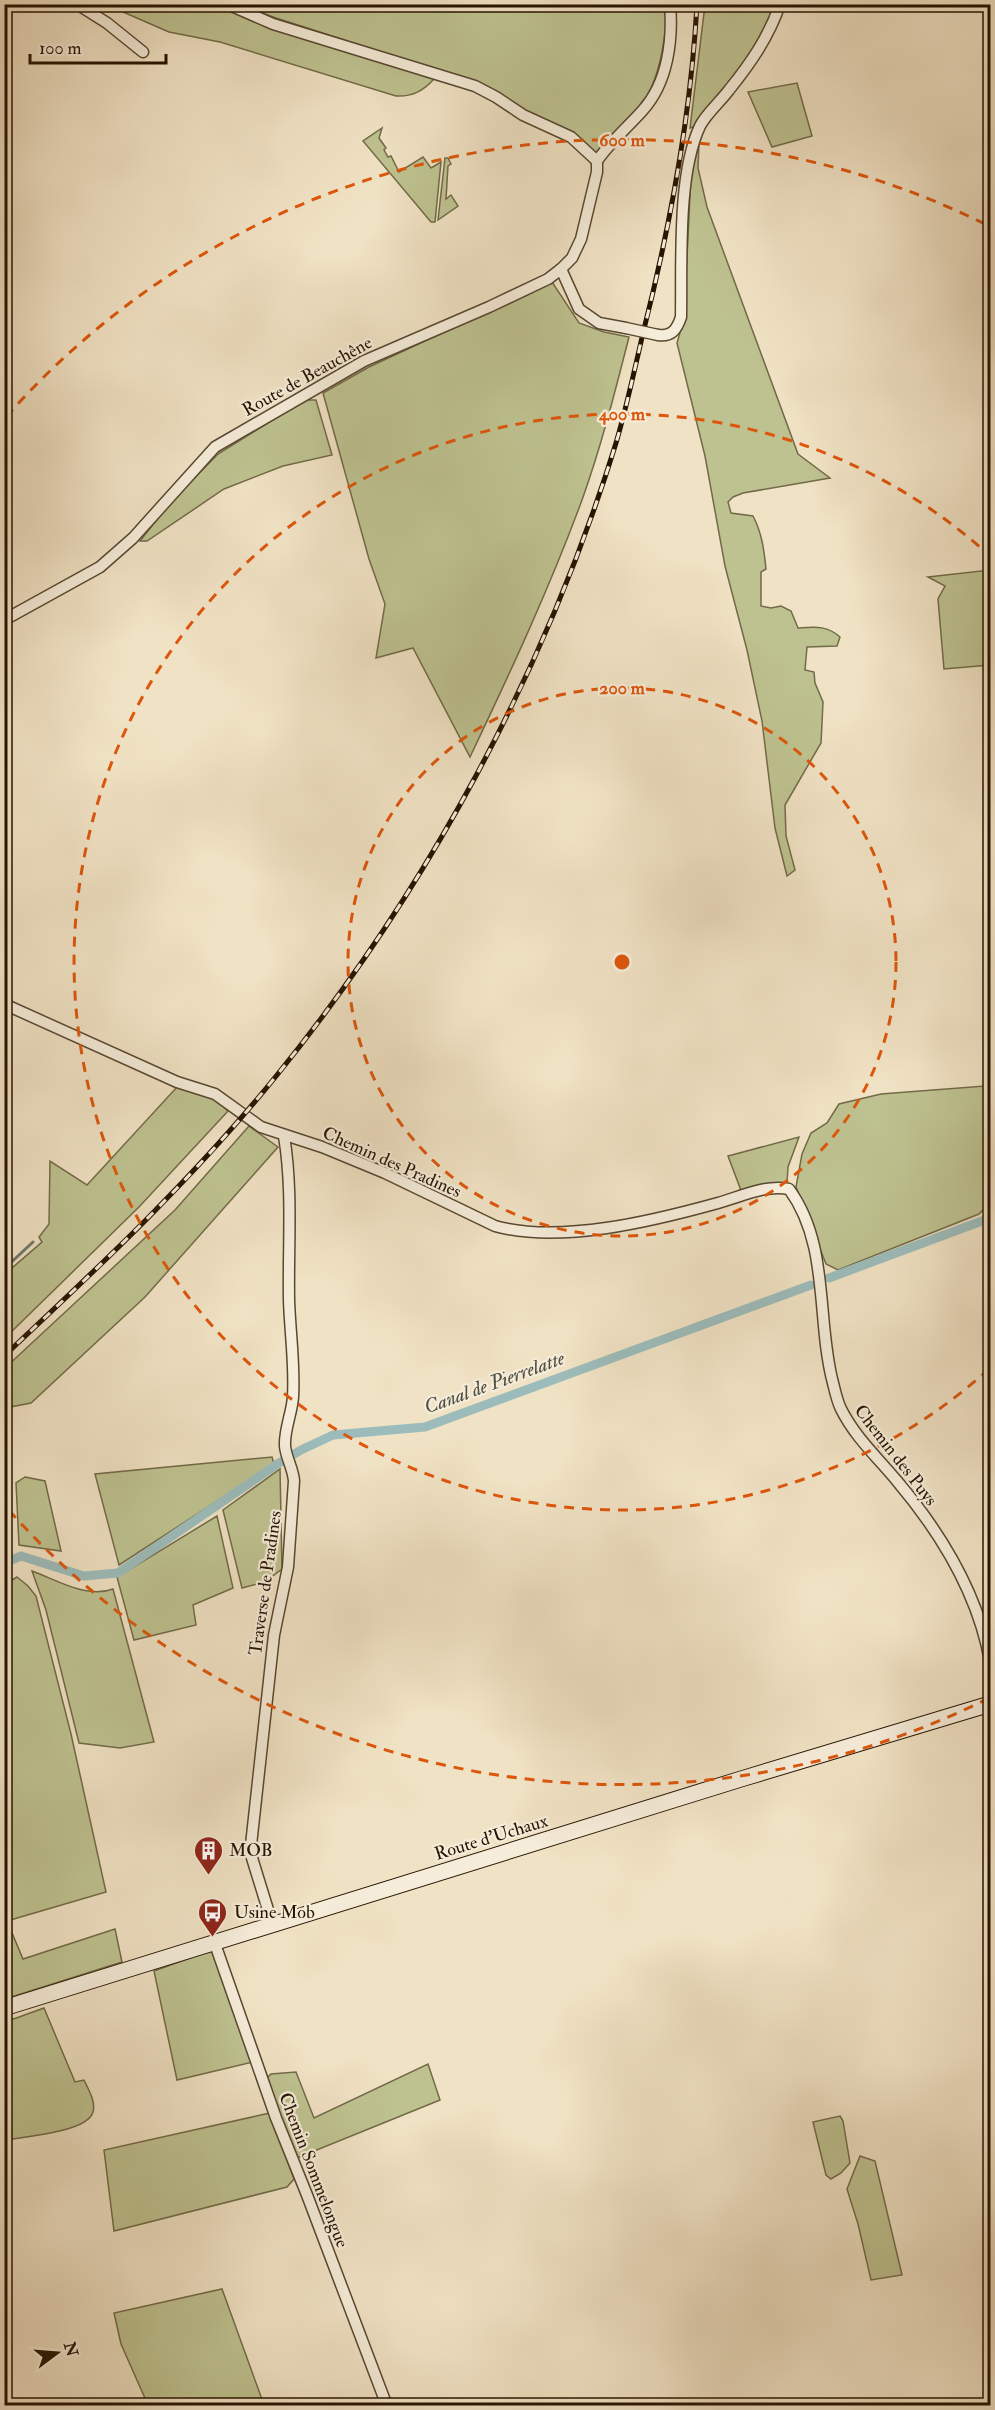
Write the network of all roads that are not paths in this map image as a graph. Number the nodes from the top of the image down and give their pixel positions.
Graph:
1 (77, 4) edge
2 (227, 4) edge
3 (670, 4) edge
4 (780, 4) edge
5 (143, 52) dead end
6 (597, 161) junction
7 (561, 269) junction
8 (4, 620) edge
9 (4, 1004) edge
10 (284, 1136) junction
11 (789, 1189) joint
12 (990, 1661) edge
13 (990, 1704) edge
14 (273, 1926) junction
15 (215, 1944) junction
16 (4, 2008) edge
17 (387, 2406) edge

1 - 5 street
2 - 6 street
3 - 6 street
4 - 7 street, bridge
6 - 7 street, Route de Beauchêne
7 - 8 street, Route de Beauchêne
9 - 10 street, Chemin des Pradines
10 - 11 street, Chemin des Pradines
10 - 14 street, Traverse de Pradines
11 - 12 street, Chemin des Puys
13 - 14 main road, Route d'Uchaux
14 - 15 main road, Route d'Uchaux
15 - 16 main road, Route d'Uchaux
15 - 17 street, Chemin Sommelongue

